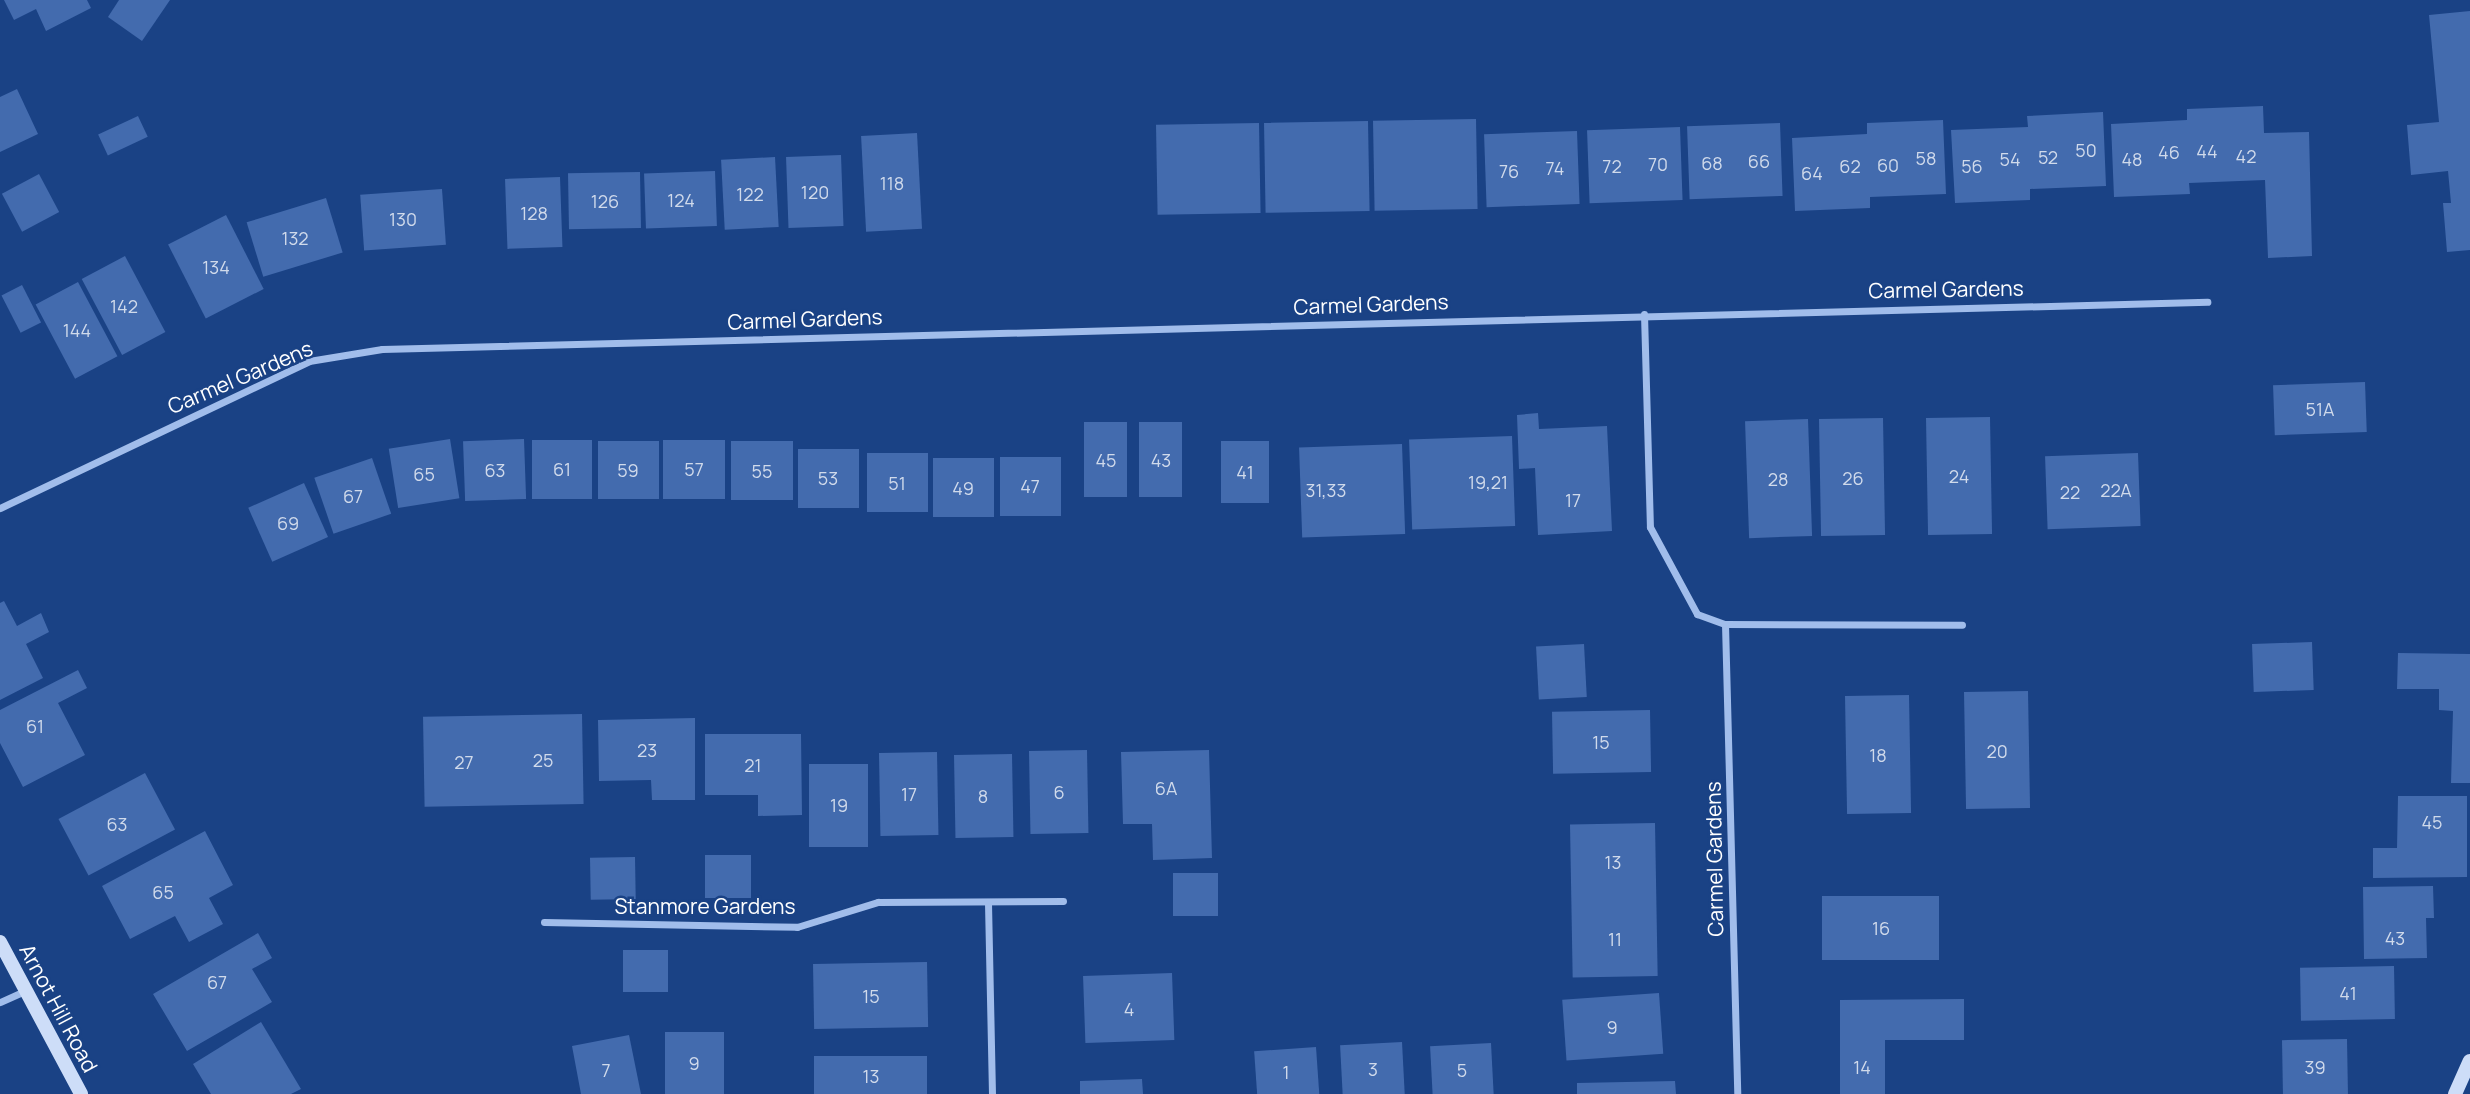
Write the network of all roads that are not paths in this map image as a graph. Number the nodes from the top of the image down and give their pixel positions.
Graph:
1 (2207, 302) dead end
2 (1644, 314) junction
3 (0, 508) edge
4 (1725, 624) junction
5 (1962, 625) dead end
6 (1063, 901) dead end
7 (988, 903) junction
8 (544, 922) dead end
9 (0, 942) edge
10 (25, 991) junction
11 (0, 1002) edge
12 (2470, 1061) edge
13 (81, 1094) edge
14 (992, 1094) edge
15 (1737, 1094) edge
16 (2455, 1094) edge

1 - 2 street, Carmel Gardens
2 - 3 street, Carmel Gardens
2 - 4 street
4 - 5 street
4 - 15 street, Carmel Gardens
6 - 7 street, Stanmore Gardens
7 - 8 street, Stanmore Gardens
7 - 14 street
9 - 10 street, Arnot Hill Road
10 - 11 street
10 - 13 street, Arnot Hill Road
12 - 16 street

